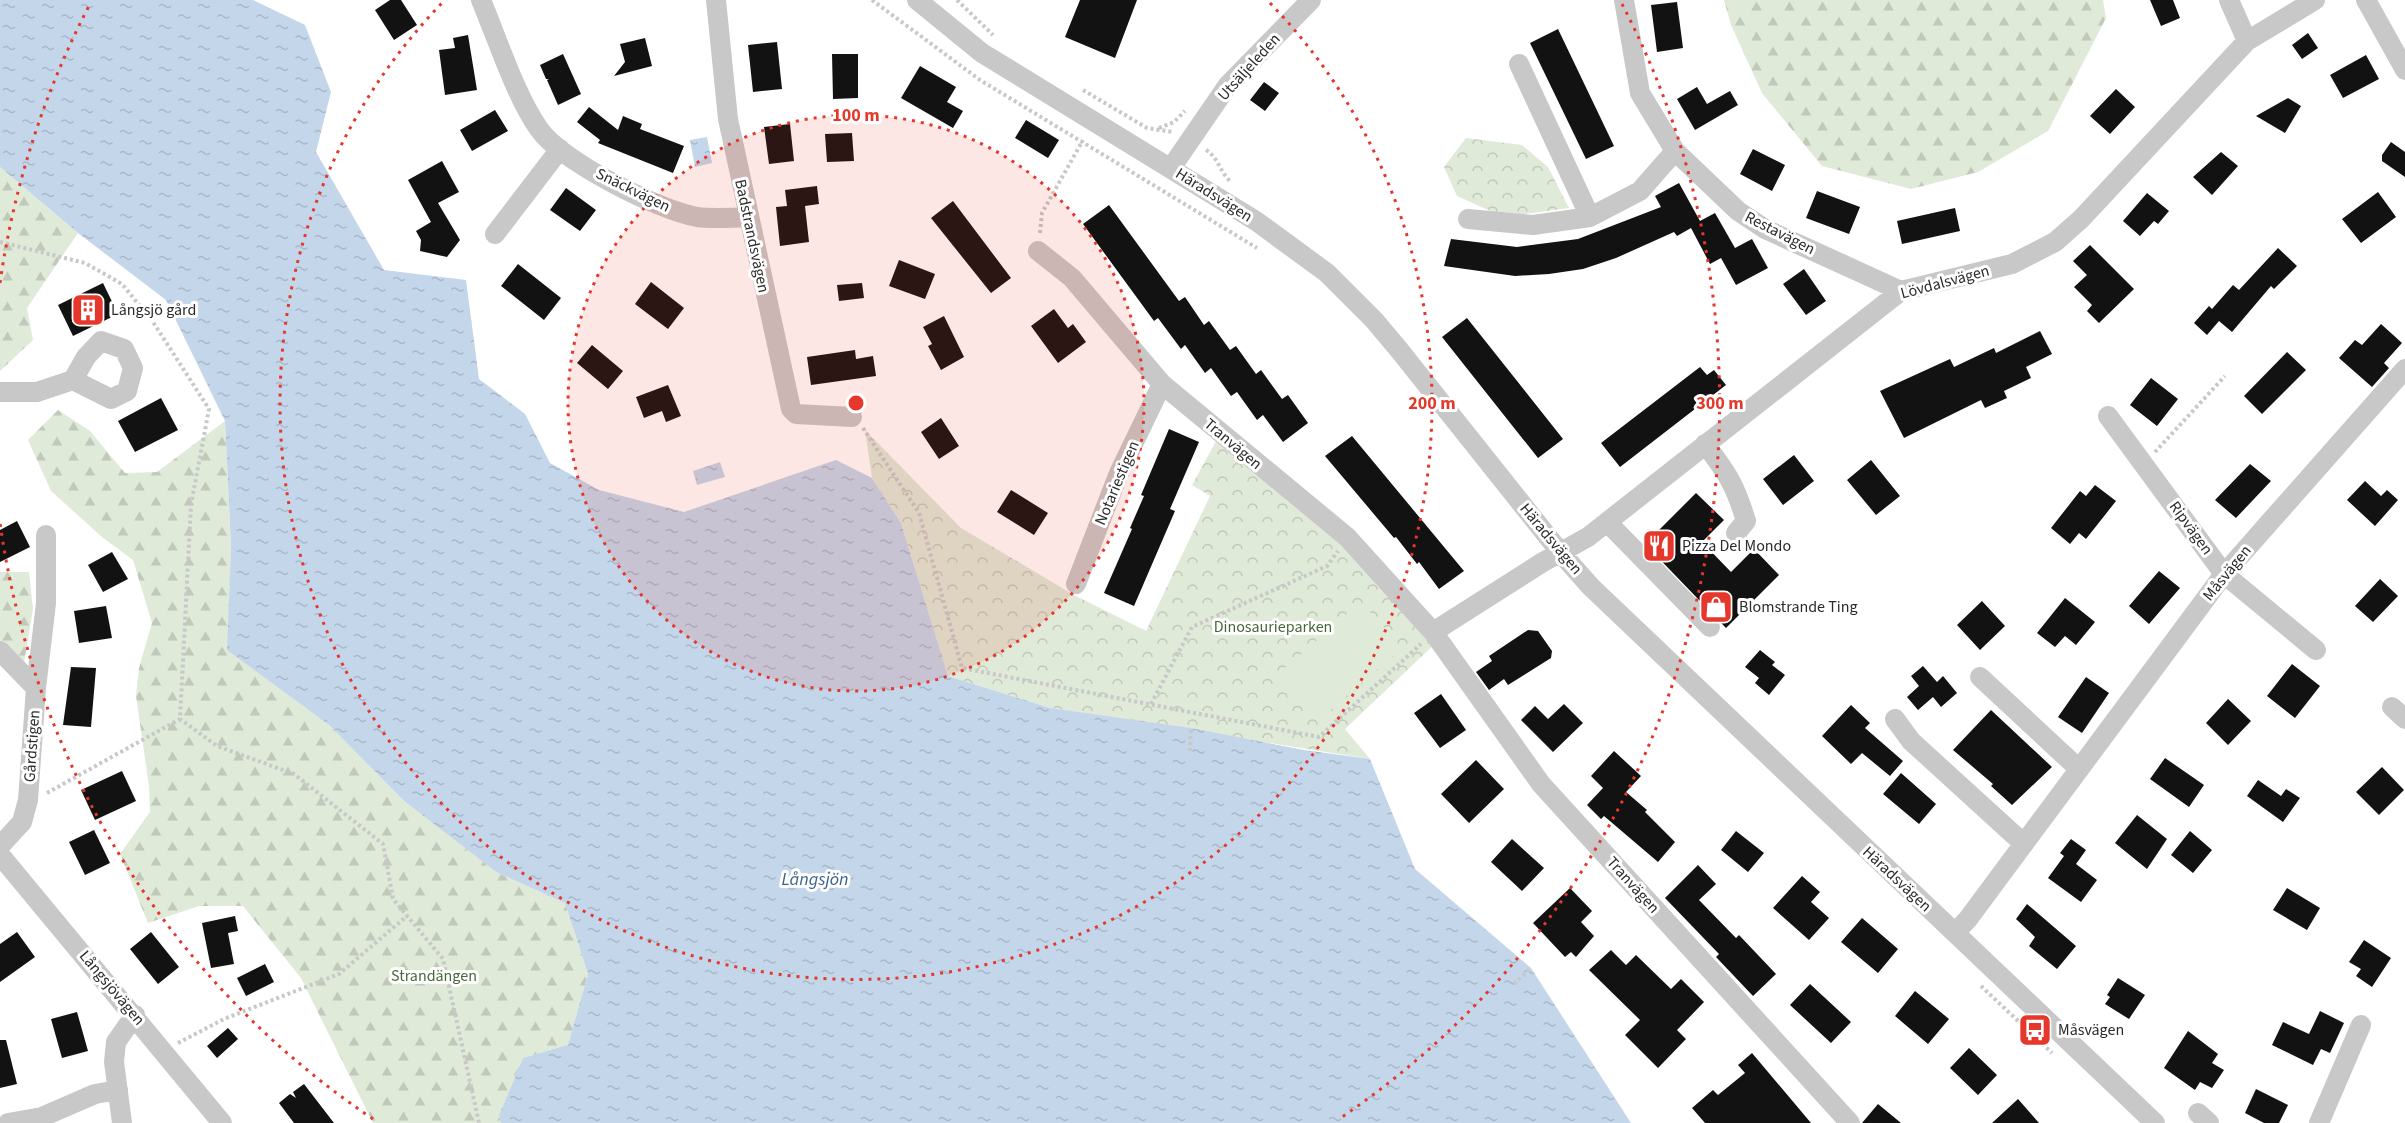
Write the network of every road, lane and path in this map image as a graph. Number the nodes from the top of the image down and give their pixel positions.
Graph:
1 (481, 0) edge
2 (716, 0) edge
3 (918, 0) edge
4 (1311, 0) edge
5 (1624, 0) edge
6 (2229, 0) edge
7 (2315, 0) edge
8 (2366, 0) edge
9 (2247, 41) junction
10 (1519, 64) dead end
11 (2405, 70) edge
12 (1083, 141) dead end
13 (560, 149) junction
14 (1675, 152) junction
15 (1171, 168) junction
16 (747, 217) junction
17 (1590, 217) junction
18 (1468, 219) dead end
19 (495, 234) dead end
20 (0, 242) edge
21 (1038, 251) joint
22 (1901, 291) junction
23 (2405, 369) edge
24 (2225, 376) dead end
25 (74, 380) dead end
26 (1162, 384) junction
27 (0, 392) edge
28 (2108, 416) dead end
29 (852, 417) joint
30 (1705, 444) junction
31 (2144, 463) junction
32 (1607, 522) junction
33 (1736, 533) dead end
34 (46, 535) dead end
35 (1347, 537) junction
36 (1560, 552) junction
37 (2224, 574) junction
38 (1076, 584) dead end
39 (1710, 627) dead end
40 (1433, 632) junction
41 (2316, 650) dead end
42 (0, 651) edge
43 (1980, 677) dead end
44 (36, 688) junction
45 (1151, 704) junction
46 (180, 719) junction
47 (1895, 719) dead end
48 (1191, 728) dead end
49 (1190, 751) dead end
50 (2079, 769) junction
51 (28, 800) junction
52 (2024, 844) junction
53 (0, 846) edge
54 (0, 855) edge
55 (407, 916) junction
56 (1955, 933) junction
57 (1531, 968) dead end
58 (1514, 984) dead end
59 (135, 1016) junction
60 (2361, 1025) dead end
61 (164, 1050) junction
62 (118, 1090) junction
63 (8, 1123) edge
64 (122, 1123) edge
65 (222, 1123) edge
66 (479, 1123) edge
67 (1850, 1123) edge
68 (2156, 1123) edge
69 (2319, 1123) edge

1 - 13 street, Snäckvägen
2 - 16 street, Badstrandsvägen
3 - 15 street, Häradsvägen
4 - 15 street, Utsäljeleden
5 - 14 street, Restavägen
6 - 9 street
7 - 9 street, Lövdalsvägen
8 - 11 street
9 - 22 street, Lövdalsvägen
10 - 17 street
12 - 21 path
13 - 16 street, Snäckvägen
13 - 19 street
14 - 17 street
14 - 22 street, Restavägen
15 - 36 street, Häradsvägen
16 - 29 street, Badstrandsvägen
17 - 18 street
20 - 46 path
21 - 26 street, Tranvägen
22 - 30 street, Lövdalsvägen
23 - 37 street, Måsvägen
24 - 31 path
25 - 27 street
26 - 35 street, Tranvägen
26 - 38 street, Notariestigen
28 - 31 street, Ripvägen
29 - 45 path
30 - 32 street, Lövdalsvägen
30 - 33 street
31 - 37 street, Ripvägen
32 - 36 street, Lövdalsvägen
32 - 39 street
34 - 44 street
35 - 40 street, Tranvägen
35 - 45 path
36 - 40 street
36 - 56 street, Häradsvägen
37 - 41 street, Ripvägen
37 - 50 street, Måsvägen
40 - 45 path
40 - 67 street, Tranvägen
42 - 44 street, Gårdstigen
43 - 50 street
44 - 51 street, Gårdstigen
46 - 51 path
46 - 55 path
47 - 52 street
48 - 49 path
50 - 52 street, Måsvägen
51 - 53 street, Gårdstigen
52 - 56 street, Måsvägen
54 - 59 street, Långsjövägen
55 - 61 path
55 - 66 path
56 - 68 street, Häradsvägen
57 - 58 path
59 - 61 street, Långsjövägen
59 - 62 street
60 - 69 street
61 - 65 street, Långsjövägen
62 - 63 street
62 - 64 street

